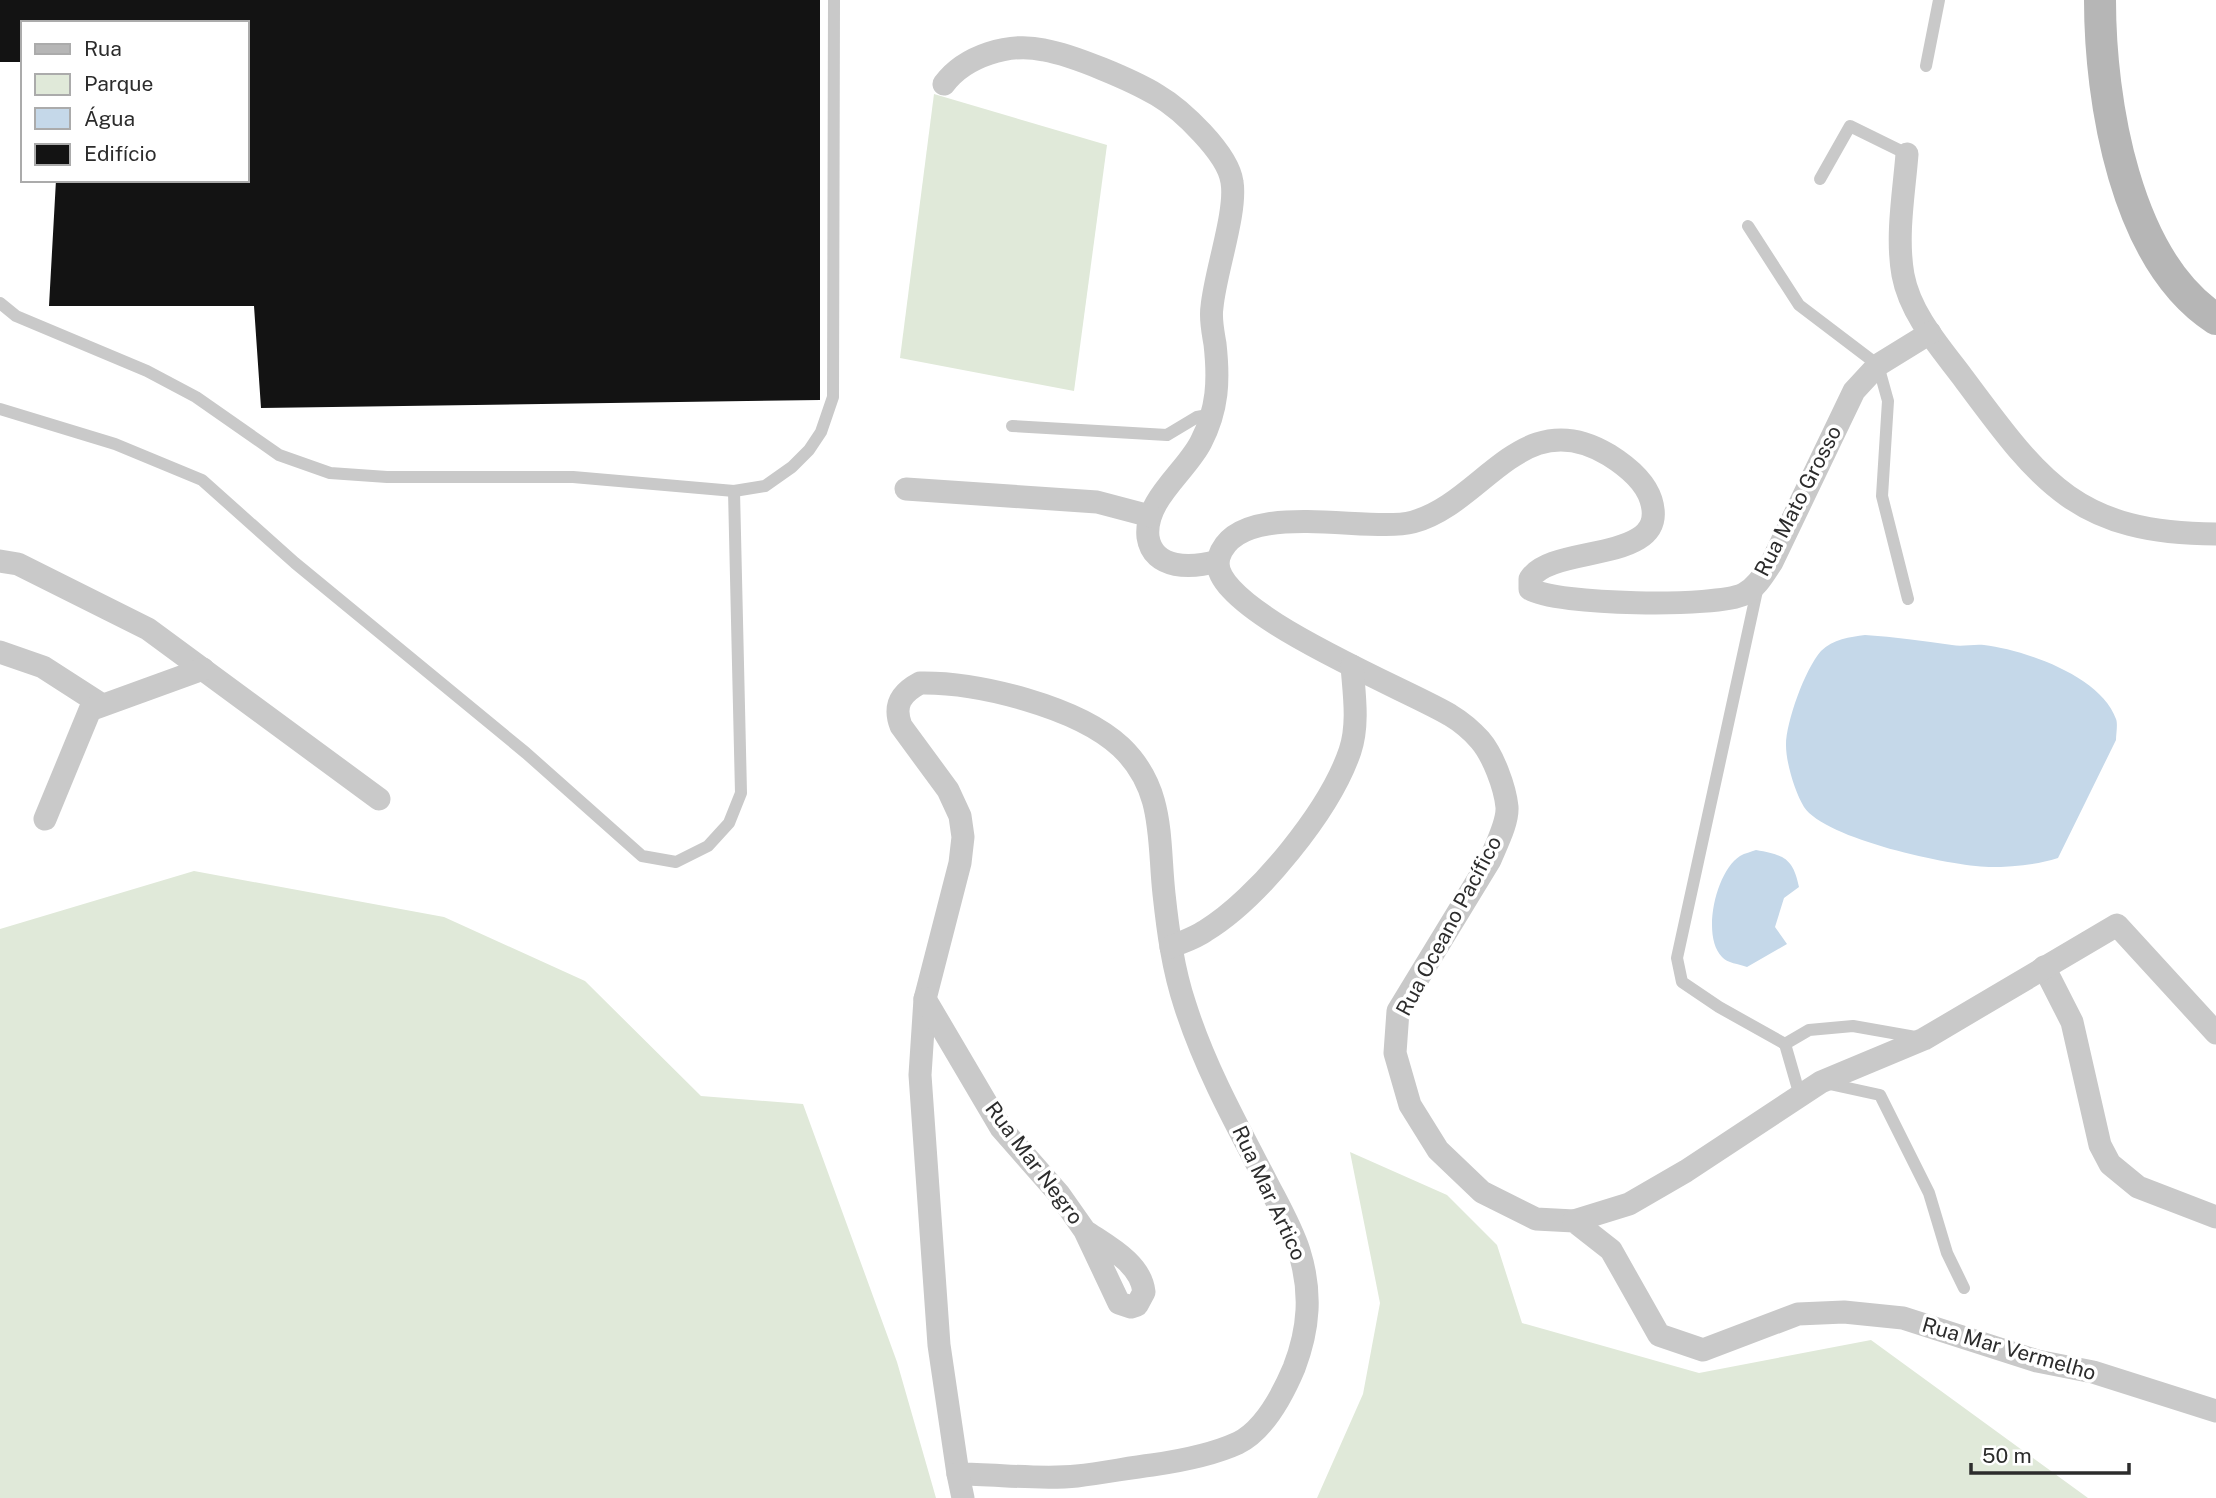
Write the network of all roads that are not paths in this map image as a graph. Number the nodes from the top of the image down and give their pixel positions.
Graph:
1 (834, 0) edge
2 (1939, 0) edge
3 (2100, 0) edge
4 (1926, 66) dead end
5 (944, 84) dead end
6 (1907, 154) joint
7 (1820, 179) dead end
8 (1748, 226) dead end
9 (0, 303) edge
10 (2216, 319) edge
11 (1930, 333) junction
12 (1878, 365) junction
13 (0, 410) edge
14 (1213, 414) junction
15 (1012, 426) dead end
16 (906, 489) dead end
17 (734, 491) junction
18 (1150, 516) junction
19 (2216, 534) edge
20 (0, 561) edge
21 (1217, 561) junction
22 (1758, 583) junction
23 (1908, 599) dead end
24 (0, 652) edge
25 (1352, 666) junction
26 (203, 669) junction
27 (102, 705) junction
28 (380, 799) dead end
29 (45, 819) dead end
30 (1171, 947) junction
31 (2044, 967) junction
32 (925, 999) junction
33 (2216, 1033) edge
34 (1924, 1039) junction
35 (1785, 1044) junction
36 (1821, 1082) junction
37 (1800, 1096) junction
38 (2216, 1217) edge
39 (1574, 1221) junction
40 (1964, 1288) dead end
41 (1114, 1294) dead end
42 (2216, 1411) edge
43 (957, 1474) junction
44 (963, 1498) edge

1 - 17 lane
2 - 4 lane
3 - 10 main road
5 - 14 street
6 - 7 lane
6 - 11 street
8 - 12 lane
9 - 17 lane
11 - 12 street, Rua Mato Grosso
11 - 19 street
12 - 22 street, Rua Mato Grosso
12 - 23 lane
13 - 17 lane
14 - 15 lane
14 - 18 street
16 - 18 street
18 - 21 street
20 - 26 street
21 - 22 street, Rua Mato Grosso
21 - 25 street, Rua Oceano Pacífico
22 - 35 lane
24 - 27 street
25 - 30 street
25 - 39 street, Rua Oceano Pacífico
26 - 27 street
26 - 28 street
27 - 29 street
30 - 32 street, Rua Mar Artico
30 - 43 street, Rua Mar Artico
31 - 33 street
31 - 34 street
31 - 38 street
32 - 41 street, Rua Mar Negro
32 - 43 street
34 - 35 lane
34 - 36 street
35 - 37 lane
36 - 37 street
36 - 40 lane
37 - 39 street
39 - 42 street, Rua Mar Vermelho
43 - 44 street

